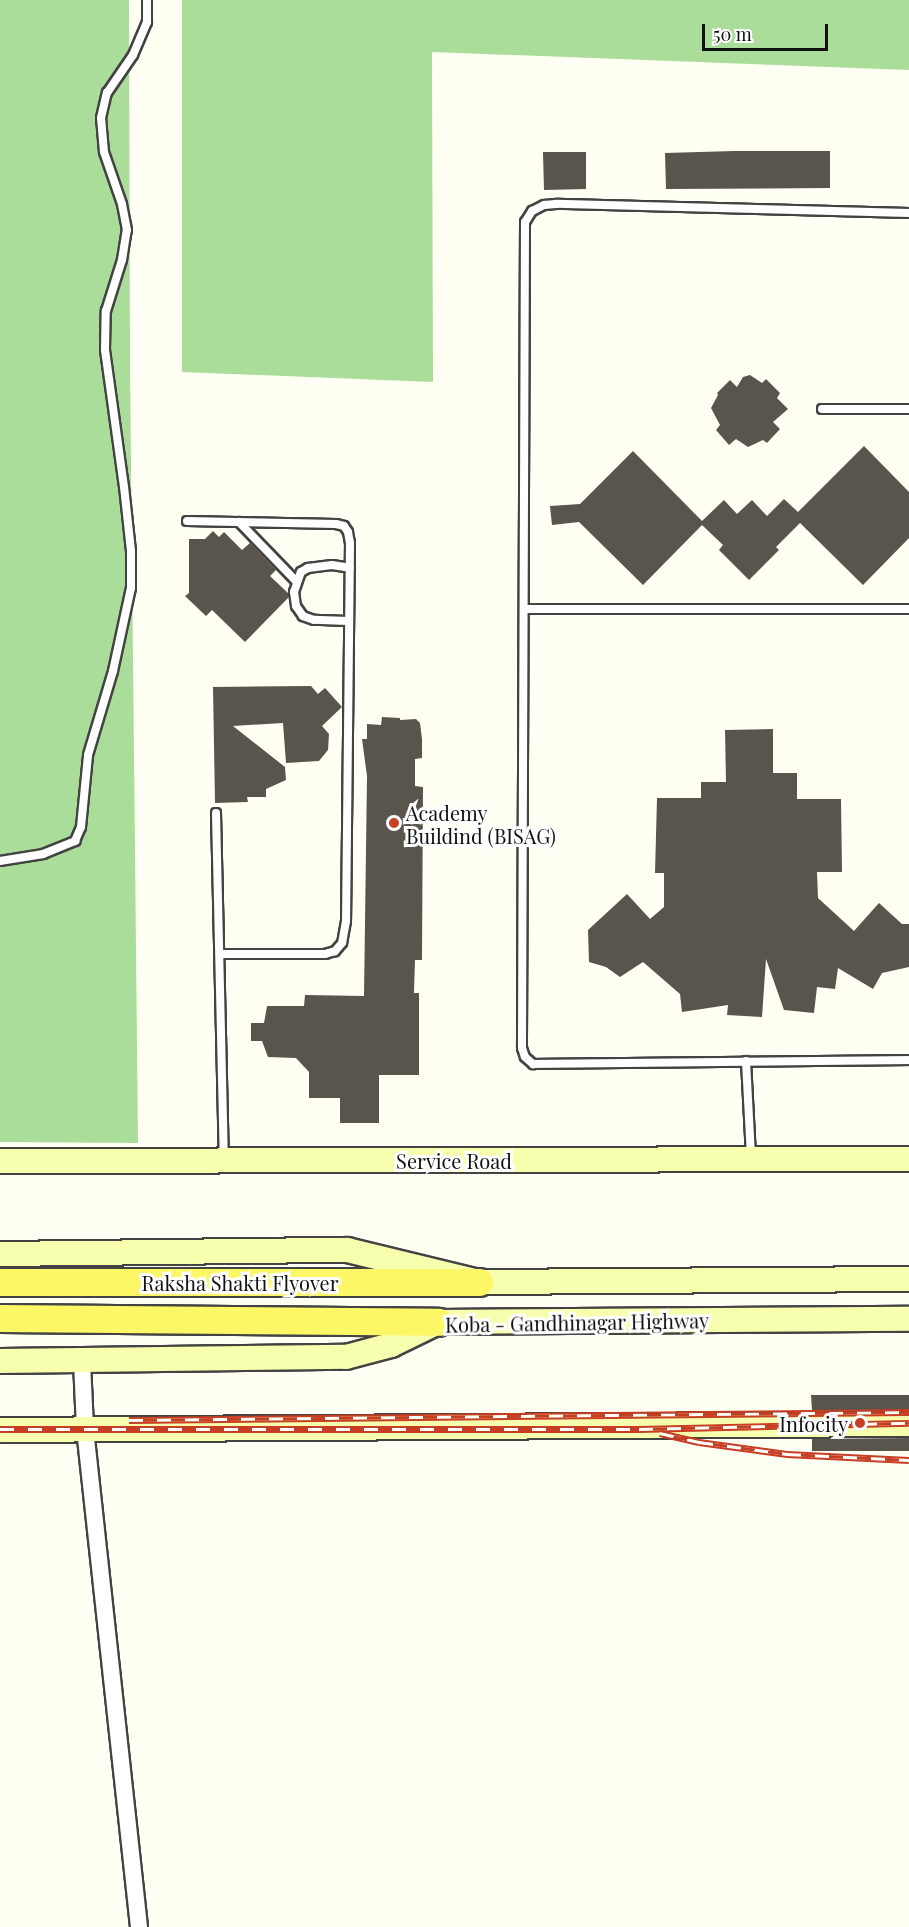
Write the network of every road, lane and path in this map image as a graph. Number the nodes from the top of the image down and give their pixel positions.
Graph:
1 (147, 0) edge
2 (909, 213) edge
3 (822, 409) dead end
4 (909, 409) edge
5 (187, 521) dead end
6 (239, 522) junction
7 (350, 568) junction
8 (296, 581) junction
9 (525, 609) junction
10 (909, 609) edge
11 (348, 621) junction
12 (216, 813) dead end
13 (0, 861) edge
14 (221, 954) junction
15 (909, 1060) edge
16 (746, 1061) junction
17 (751, 1159) junction
18 (909, 1159) edge
19 (224, 1160) junction
20 (0, 1161) edge
21 (0, 1254) edge
22 (909, 1279) edge
23 (0, 1282) edge
24 (479, 1282) junction
25 (0, 1318) edge
26 (909, 1319) edge
27 (438, 1322) junction
28 (0, 1361) edge
29 (82, 1362) junction
30 (909, 1424) edge
31 (85, 1429) junction
32 (0, 1430) edge
33 (138, 1927) edge

1 - 13 lane
2 - 9 lane
3 - 4 lane
5 - 6 lane
6 - 7 lane
6 - 8 lane
7 - 8 lane
7 - 11 lane
8 - 11 lane
9 - 10 lane
9 - 16 lane
11 - 14 lane
12 - 14 lane
14 - 19 lane
15 - 16 lane
16 - 17 lane
17 - 18 main road, Service Road
17 - 19 main road, Service Road
19 - 20 main road, Service Road
21 - 24 main road, Koba - Gandhinagar Highway
22 - 24 main road, Koba - Gandhinagar Highway
23 - 24 main road, Raksha Shakti Flyover
25 - 27 main road, Raksha Shakti Flyover
26 - 27 main road, Koba - Gandhinagar Highway
27 - 29 main road, Koba - Gandhinagar Highway
28 - 29 main road, Koba - Gandhinagar Highway
29 - 31 street
30 - 31 main road
31 - 32 main road
31 - 33 street

